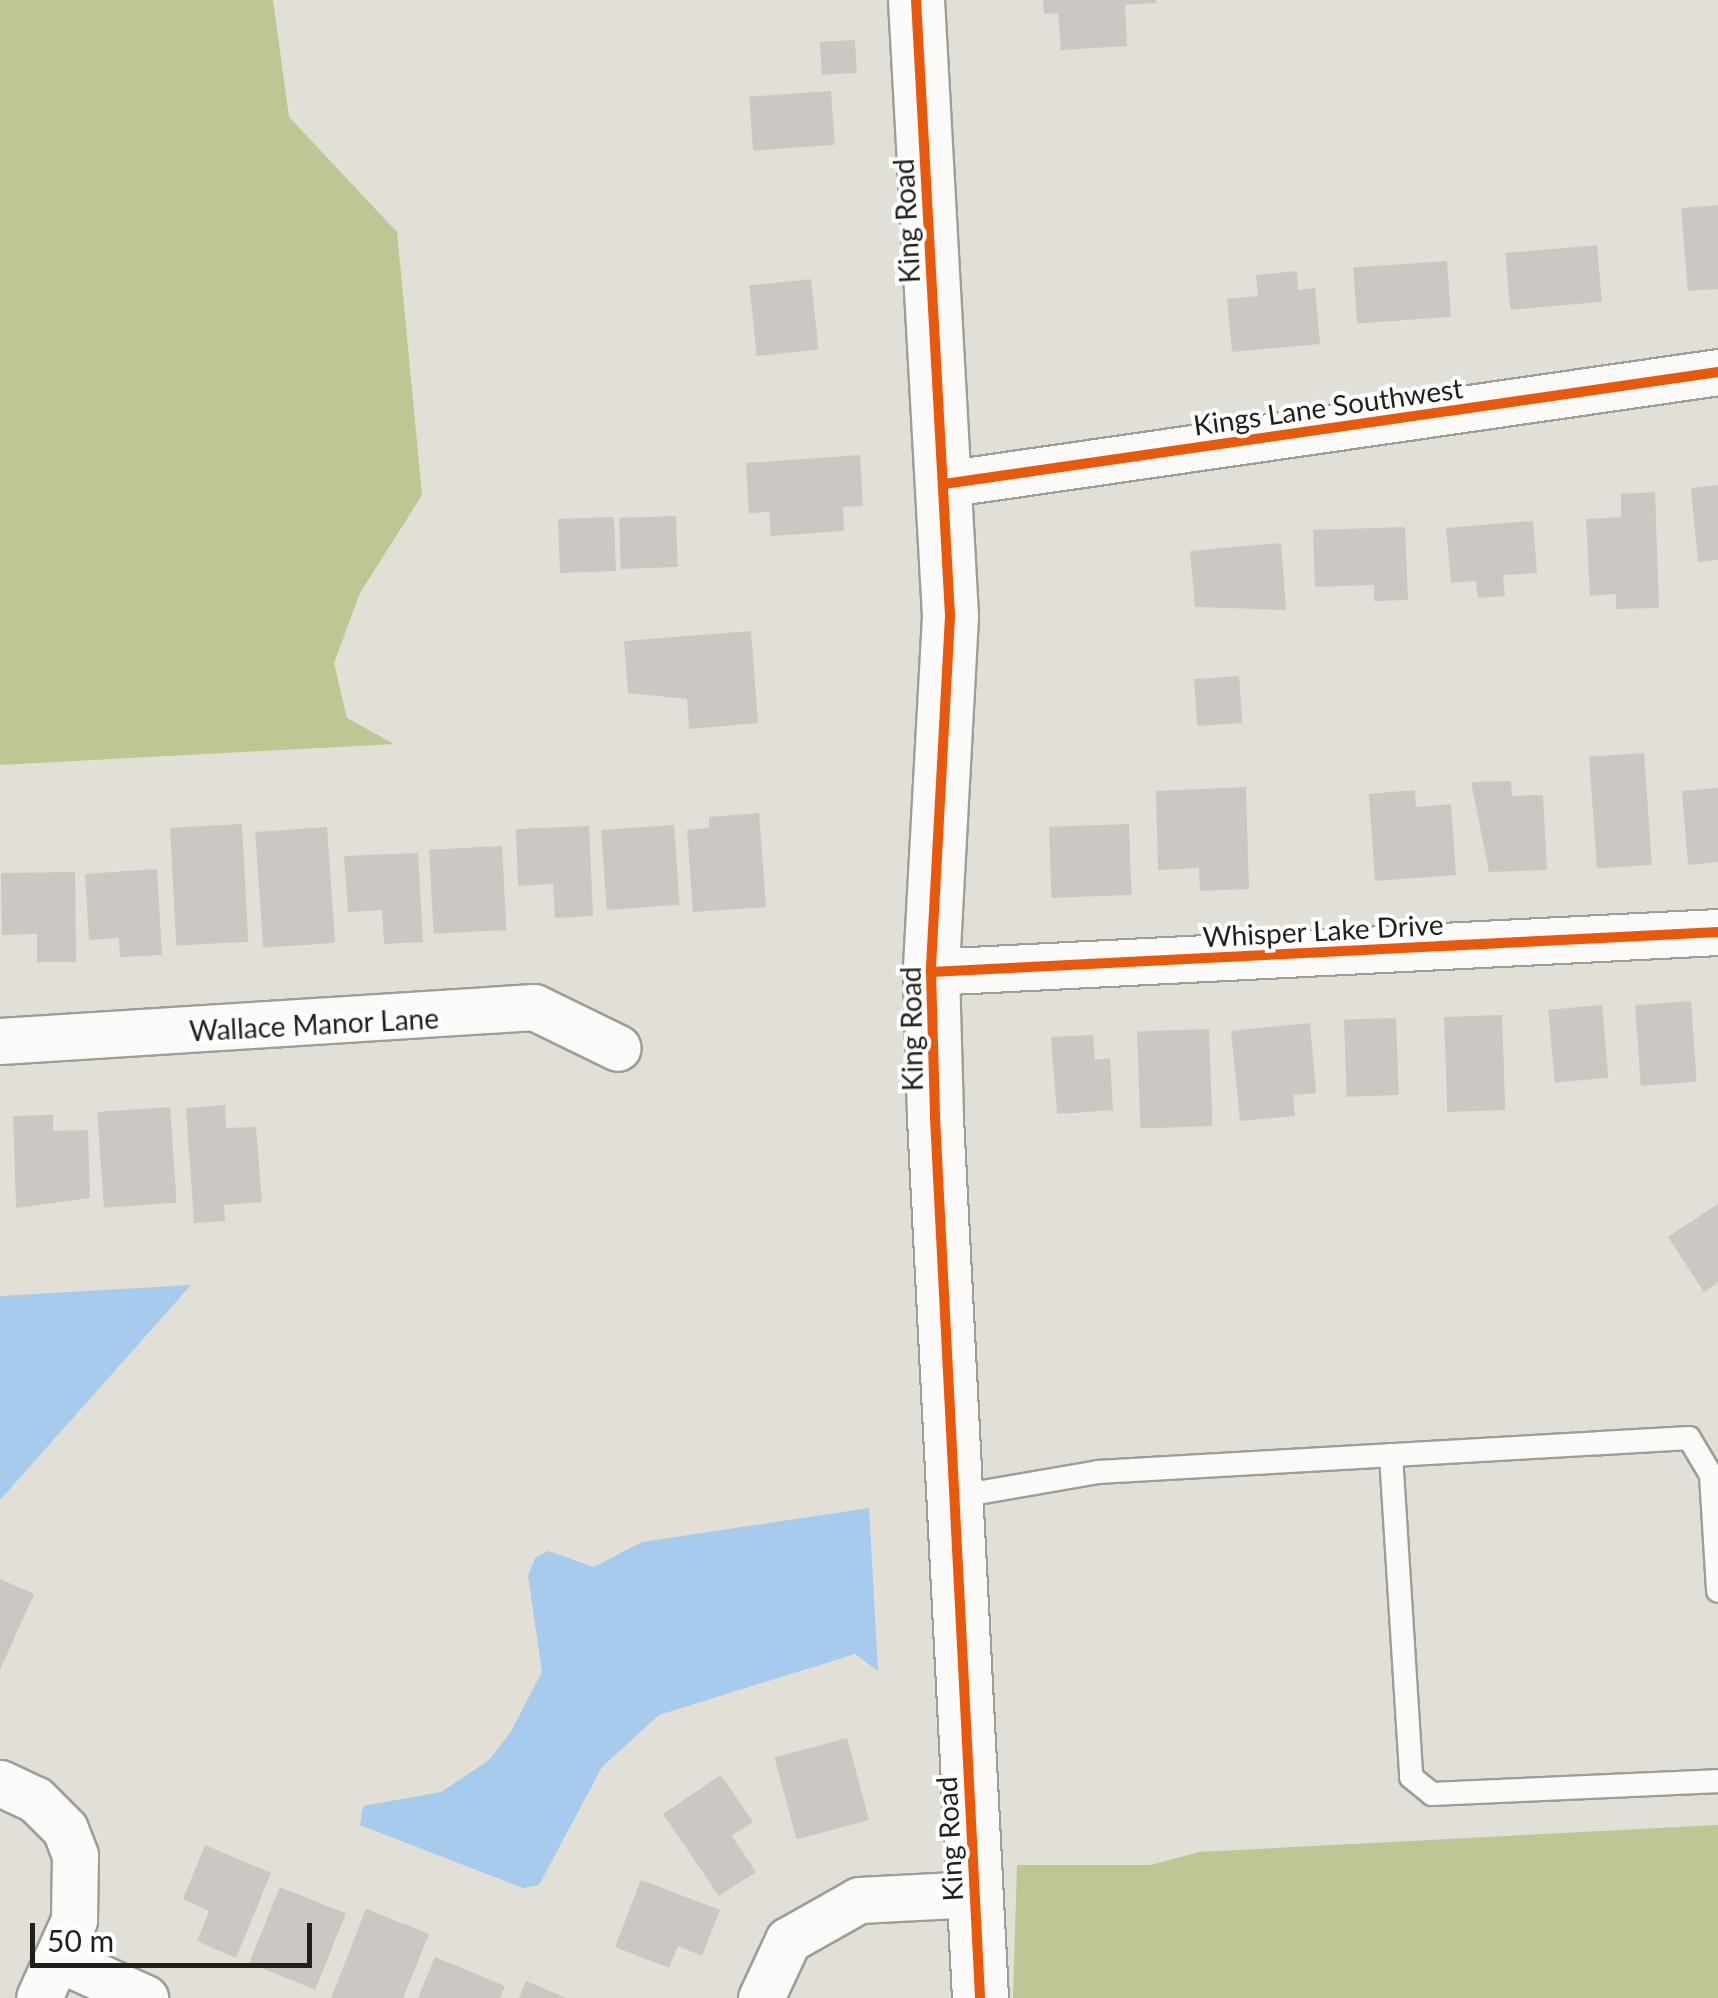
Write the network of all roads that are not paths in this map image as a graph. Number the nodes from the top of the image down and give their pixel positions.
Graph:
1 (916, 0) edge
2 (1718, 372) edge
3 (944, 484) junction
4 (1718, 932) edge
5 (931, 972) junction
6 (0, 1041) edge
7 (618, 1048) dead end
8 (1391, 1455) junction
9 (954, 1497) junction
10 (1718, 1591) edge
11 (1718, 1781) edge
12 (0, 1783) edge
13 (975, 1894) junction
14 (48, 1978) edge
15 (145, 1998) edge
16 (762, 1998) edge
17 (980, 1998) edge

1 - 3 street, King Road
2 - 3 street, Kings Lane Southwest
3 - 5 street, King Road
4 - 5 street, Whisper Lake Drive
5 - 9 street, King Road
6 - 7 street, Wallace Manor Lane
8 - 9 lane
8 - 10 lane
8 - 11 lane
9 - 13 street, King Road
12 - 14 street
13 - 16 street
13 - 17 street, King Road
14 - 15 street

